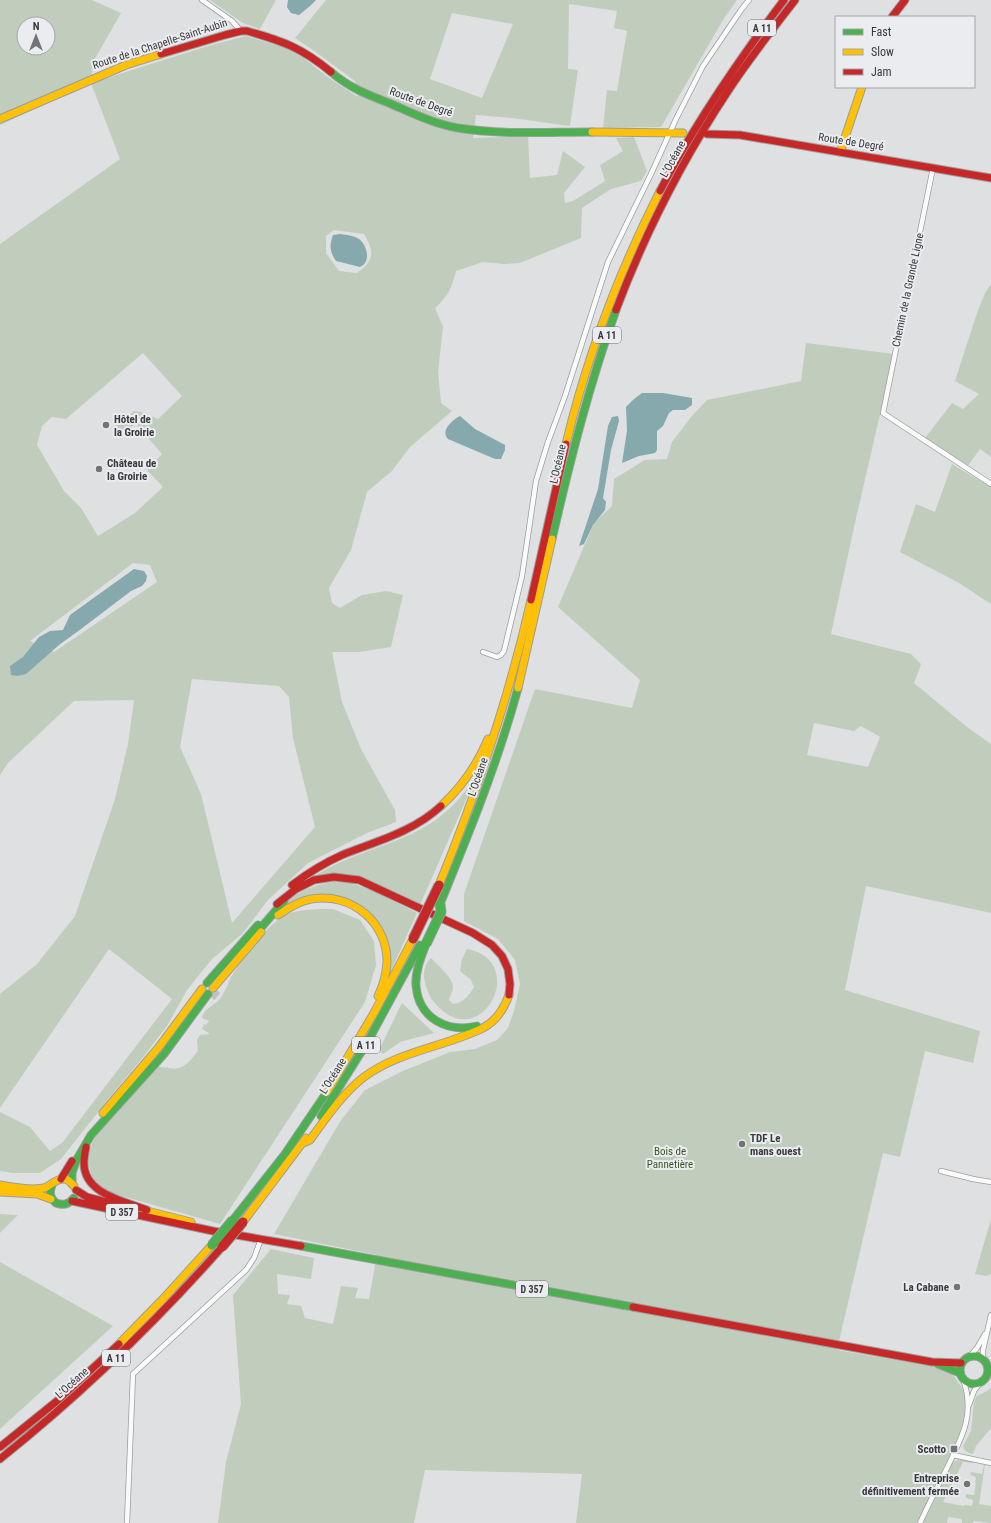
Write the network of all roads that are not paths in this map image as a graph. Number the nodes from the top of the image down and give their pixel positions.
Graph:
1 (202, 0) edge
2 (749, 0) edge
3 (784, 0) edge
4 (795, 0) edge
5 (905, 0) edge
6 (893, 16) edge
7 (241, 31) junction
8 (862, 88) edge
9 (0, 119) edge
10 (670, 132) junction
11 (683, 133) dead end
12 (707, 134) dead end
13 (840, 152) junction
14 (932, 168) junction
15 (991, 178) edge
16 (991, 484) edge
17 (482, 652) dead end
18 (512, 679) junction
19 (443, 886) junction
20 (277, 904) junction
21 (257, 936) junction
22 (420, 942) junction
23 (239, 952) junction
24 (208, 989) junction
25 (185, 1015) junction
26 (372, 1019) junction
27 (91, 1135) junction
28 (303, 1143) junction
29 (941, 1171) dead end
30 (61, 1179) junction
31 (991, 1182) edge
32 (0, 1185) edge
33 (52, 1185) junction
34 (74, 1187) junction
35 (0, 1192) edge
36 (51, 1199) junction
37 (72, 1201) junction
38 (147, 1210) junction
39 (230, 1233) junction
40 (261, 1239) junction
41 (991, 1315) edge
42 (987, 1331) junction
43 (970, 1356) junction
44 (932, 1362) junction
45 (961, 1363) junction
46 (987, 1365) edge
47 (961, 1376) junction
48 (986, 1379) edge
49 (968, 1407) junction
50 (0, 1447) edge
51 (953, 1455) junction
52 (0, 1459) edge
53 (991, 1463) edge
54 (126, 1523) edge
55 (920, 1523) edge

1 - 7 street
2 - 10 street
3 - 18 main road, L’Océane / A 11
4 - 19 main road, L’Océane / A 11
5 - 6 main road
7 - 9 main road, Route de la Chapelle-Saint-Aubin
7 - 10 main road, Route de Degré
8 - 13 main road
10 - 11 main road, Route de Degré
10 - 17 street
12 - 13 main road, Route de Degré
13 - 14 main road, Route de Degré
14 - 15 main road, Route de Degré
14 - 16 street, Chemin de la Grande Ligne
18 - 19 main road, L’Océane / A 11
18 - 20 main road
19 - 22 main road, L’Océane / A 11, bridge
19 - 22 main road, L’Océane / A 11
20 - 23 main road
20 - 28 main road
21 - 22 main road
21 - 23 main road
21 - 26 main road
22 - 26 main road, L’Océane / A 11
22 - 28 main road, L’Océane / A 11
23 - 24 main road
24 - 25 main road
24 - 25 main road
25 - 27 main road
25 - 30 main road
26 - 50 main road, L’Océane / A 11, bridge
27 - 34 main road
27 - 38 main road
28 - 52 main road, L’Océane / A 11, bridge
29 - 31 street
30 - 33 main road
30 - 34 main road
32 - 33 main road
33 - 36 main road
34 - 37 main road
34 - 38 main road, D 357
35 - 36 main road
36 - 37 main road
37 - 39 main road, D 357
38 - 39 main road, D 357
39 - 40 main road, D 357
40 - 44 main road, D 357
40 - 54 street
41 - 42 street
42 - 43 street
42 - 46 street
43 - 45 main road
43 - 46 main road
44 - 45 main road, D 357
44 - 47 main road, D 357
45 - 47 main road
46 - 48 main road
47 - 48 main road
47 - 49 street
48 - 49 street
49 - 51 street
51 - 53 street
51 - 55 street

